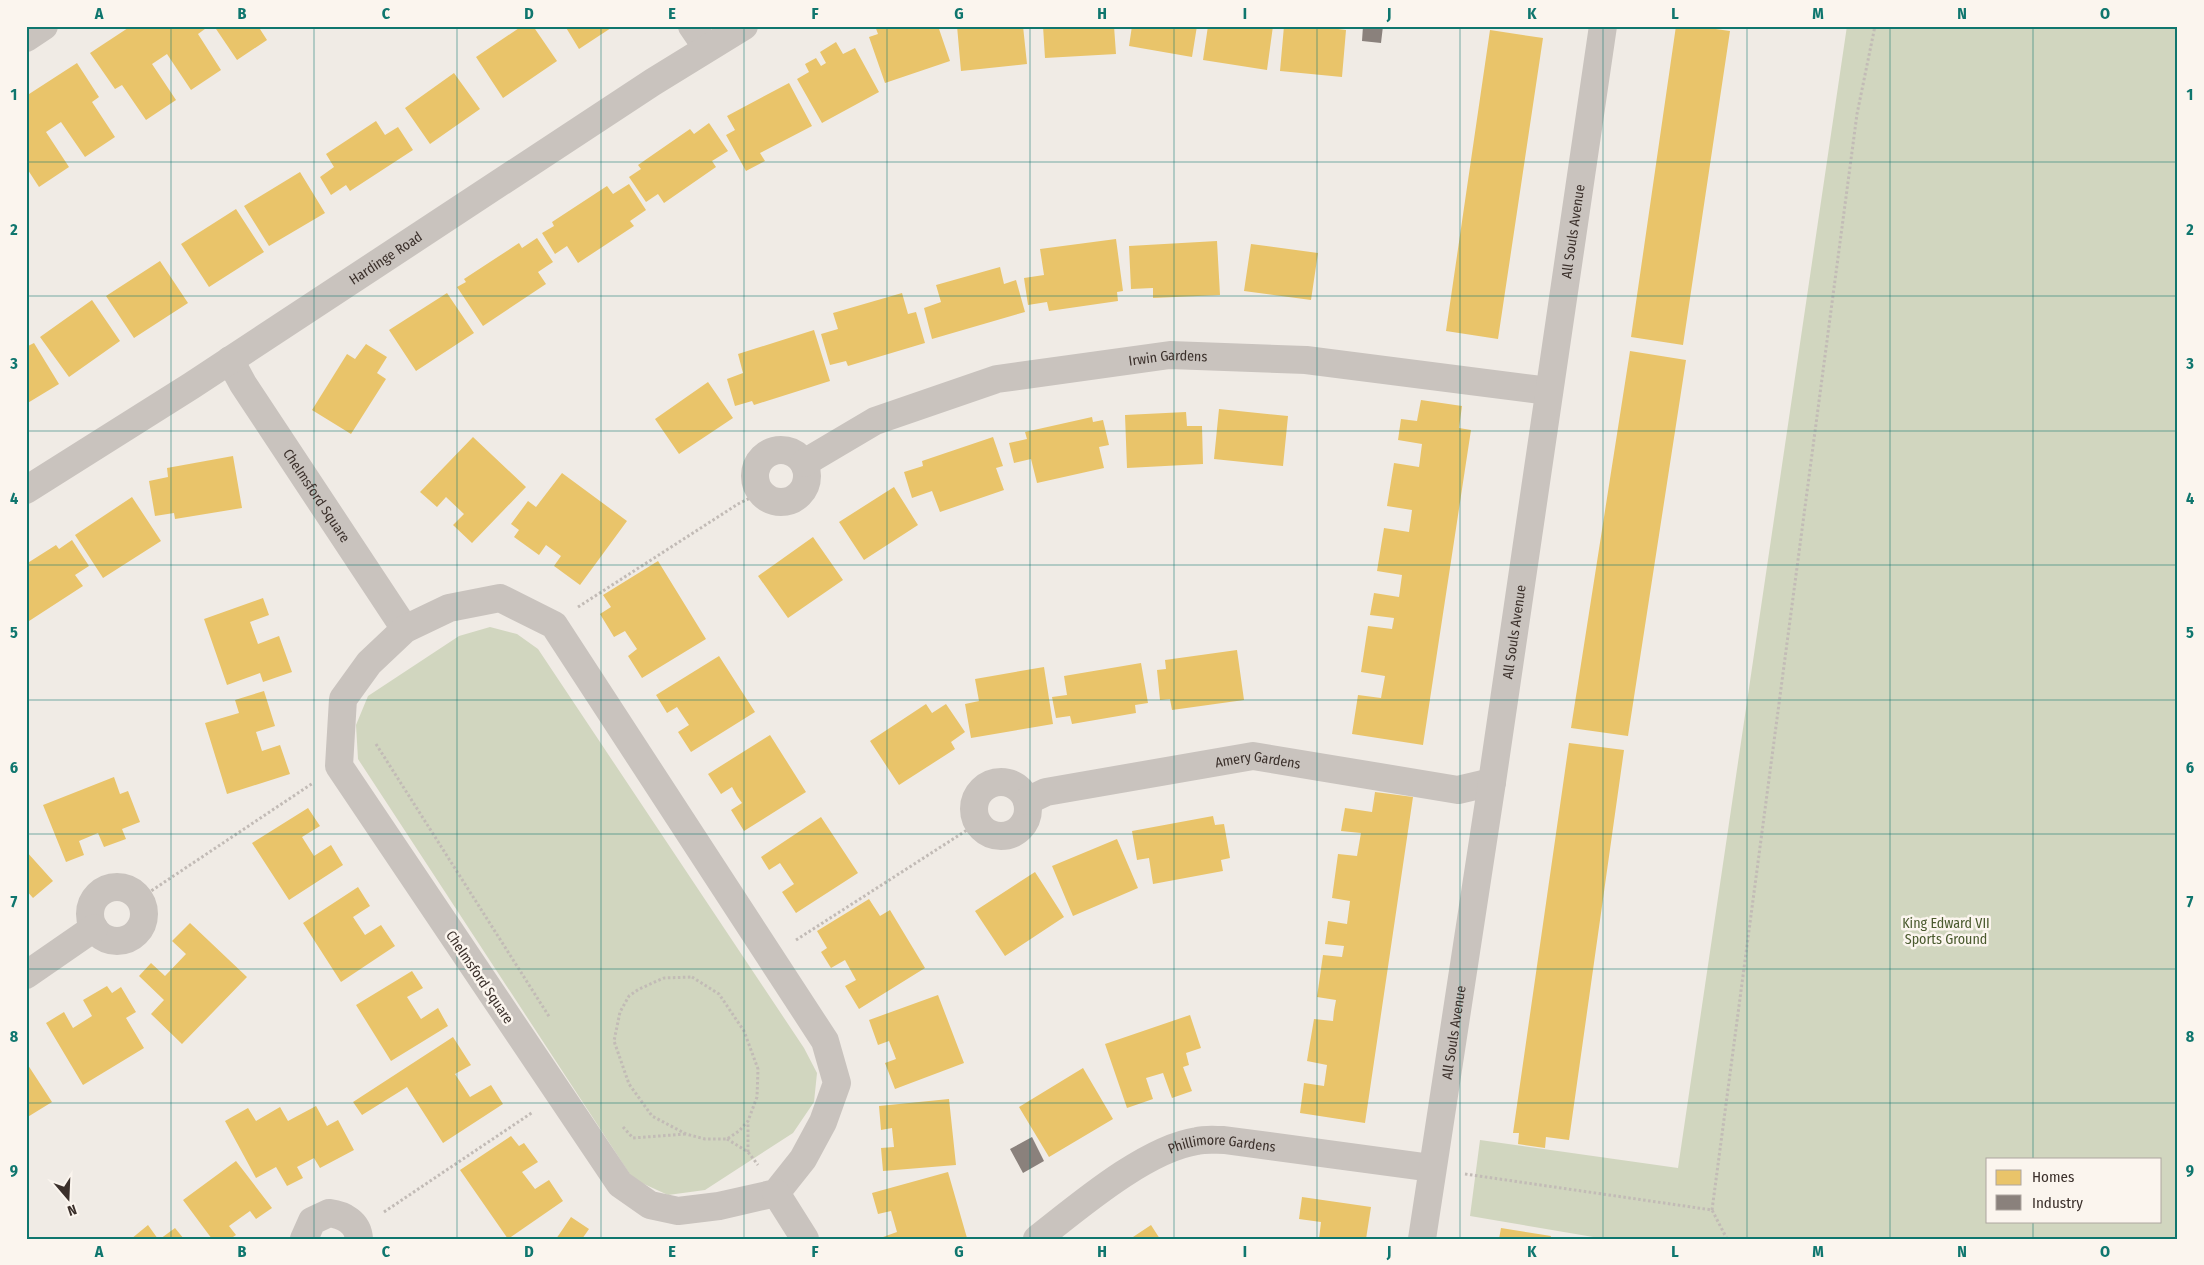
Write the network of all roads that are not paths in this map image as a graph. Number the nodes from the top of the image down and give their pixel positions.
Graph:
1 (44, 26) edge
2 (744, 26) edge
3 (1602, 26) edge
4 (699, 37) edge
5 (26, 38) edge
6 (230, 360) junction
7 (1549, 391) junction
8 (804, 462) junction
9 (26, 490) edge
10 (405, 629) junction
11 (1492, 782) junction
12 (1027, 801) junction
13 (94, 928) junction
14 (26, 974) edge
15 (1432, 1168) junction
16 (776, 1194) junction
17 (359, 1236) edge
18 (304, 1239) edge
19 (805, 1239) edge
20 (1037, 1239) edge
21 (1422, 1239) edge

1 - 5 street
2 - 4 street, Hardinge Road
3 - 7 street, All Souls Avenue
4 - 6 street, Hardinge Road
6 - 9 street, Hardinge Road
6 - 10 street, Chelmsford Square
7 - 8 street, Irwin Gardens
7 - 11 street, All Souls Avenue
8 - 8 street
10 - 16 street
10 - 16 street, Chelmsford Square
11 - 12 street, Amery Gardens
11 - 15 street, All Souls Avenue
12 - 12 street
13 - 13 street
13 - 14 street
15 - 20 street, Phillimore Gardens
15 - 21 street, All Souls Avenue
16 - 19 street
17 - 18 street

